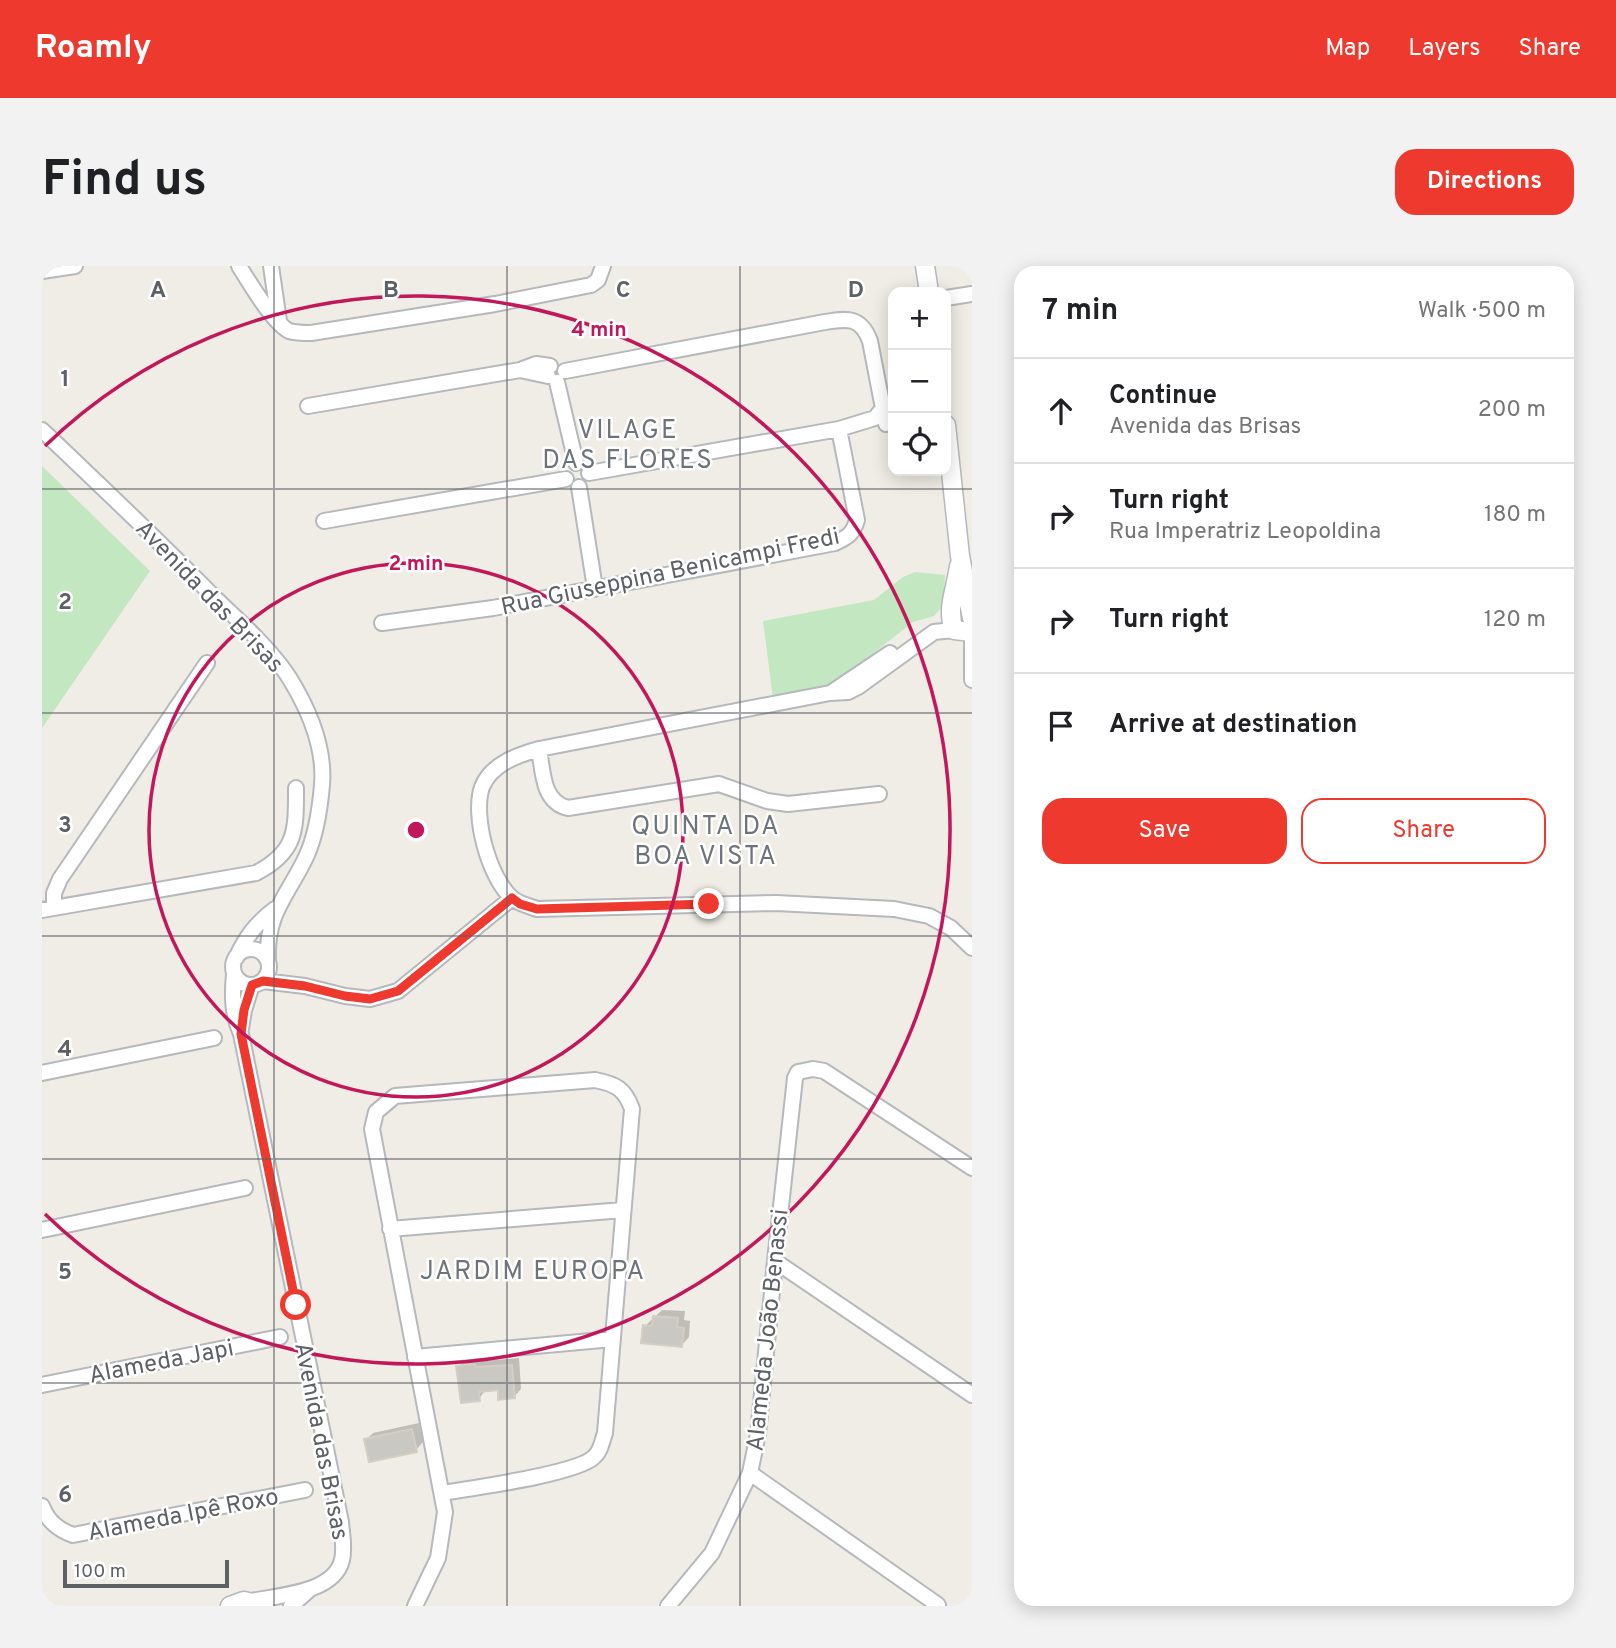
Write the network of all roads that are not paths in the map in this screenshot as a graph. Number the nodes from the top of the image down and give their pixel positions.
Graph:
1 (75, 266) edge
2 (239, 266) edge
3 (271, 266) edge
4 (603, 266) edge
5 (925, 266) edge
6 (42, 271) edge
7 (928, 287) edge
8 (972, 294) edge
9 (951, 297) edge
10 (279, 321) junction
11 (555, 374) junction
12 (308, 406) dead end
13 (886, 416) edge
14 (839, 429) junction
15 (42, 430) edge
16 (576, 463) junction
17 (951, 472) edge
18 (589, 473) junction
19 (566, 479) junction
20 (579, 487) junction
21 (324, 521) dead end
22 (960, 556) junction
23 (594, 588) junction
24 (950, 611) junction
25 (972, 616) edge
26 (382, 623) dead end
27 (963, 631) edge
28 (972, 638) edge
29 (206, 663) dead end
30 (972, 680) edge
31 (830, 693) junction
32 (539, 749) junction
33 (296, 788) dead end
34 (879, 794) dead end
35 (512, 898) junction
36 (276, 908) junction
37 (48, 909) edge
38 (971, 945) edge
39 (236, 958) junction
40 (268, 963) junction
41 (234, 974) junction
42 (258, 983) junction
43 (305, 986) junction
44 (241, 1034) junction
45 (214, 1038) dead end
46 (42, 1073) edge
47 (972, 1168) edge
48 (245, 1188) dead end
49 (623, 1210) junction
50 (390, 1229) junction
51 (42, 1230) edge
52 (775, 1261) junction
53 (280, 1338) dead end
54 (612, 1339) junction
55 (415, 1357) junction
56 (42, 1385) edge
57 (972, 1395) edge
58 (750, 1473) junction
59 (305, 1490) dead end
60 (443, 1493) junction
61 (42, 1506) edge
62 (310, 1589) junction
63 (258, 1604) edge
64 (938, 1605) edge
65 (230, 1606) edge
66 (290, 1606) edge
67 (415, 1606) edge
68 (668, 1606) edge

1 - 6 street
2 - 10 street
3 - 10 street
4 - 10 street
5 - 7 street
8 - 9 street
11 - 12 street
11 - 13 street
11 - 16 street
13 - 14 street
14 - 18 street
14 - 23 street, Rua Giuseppina Benicampi Fredi
15 - 36 street, Avenida das Brisas
16 - 18 street
16 - 19 street
17 - 22 street
18 - 20 street
19 - 20 street
19 - 21 street
20 - 23 street
22 - 24 street
22 - 25 street
23 - 26 street, Rua Giuseppina Benicampi Fredi
24 - 25 street
24 - 27 street
24 - 31 street
27 - 31 street
28 - 30 street
29 - 37 street
31 - 32 street
32 - 34 street
32 - 35 street
33 - 37 street
35 - 38 street
35 - 43 street
36 - 39 street, Avenida das Brisas
36 - 40 street, Avenida das Brisas
39 - 40 street
39 - 41 street
40 - 42 street
40 - 43 street
41 - 42 street
41 - 44 street, Avenida das Brisas
42 - 43 street
42 - 44 street, Avenida das Brisas
44 - 62 street, Avenida das Brisas
45 - 46 street
47 - 52 street, Alameda João Benassi
48 - 51 street
49 - 50 street
49 - 50 street
49 - 54 street
50 - 55 street
52 - 57 street
52 - 58 street, Alameda João Benassi
53 - 56 street, Alameda Japi
54 - 55 street
54 - 60 street
55 - 60 street
58 - 64 street
58 - 68 street, Alameda João Benassi
59 - 61 street, Alameda Ipê Roxo
60 - 67 street
62 - 63 street
62 - 66 street
63 - 65 street

